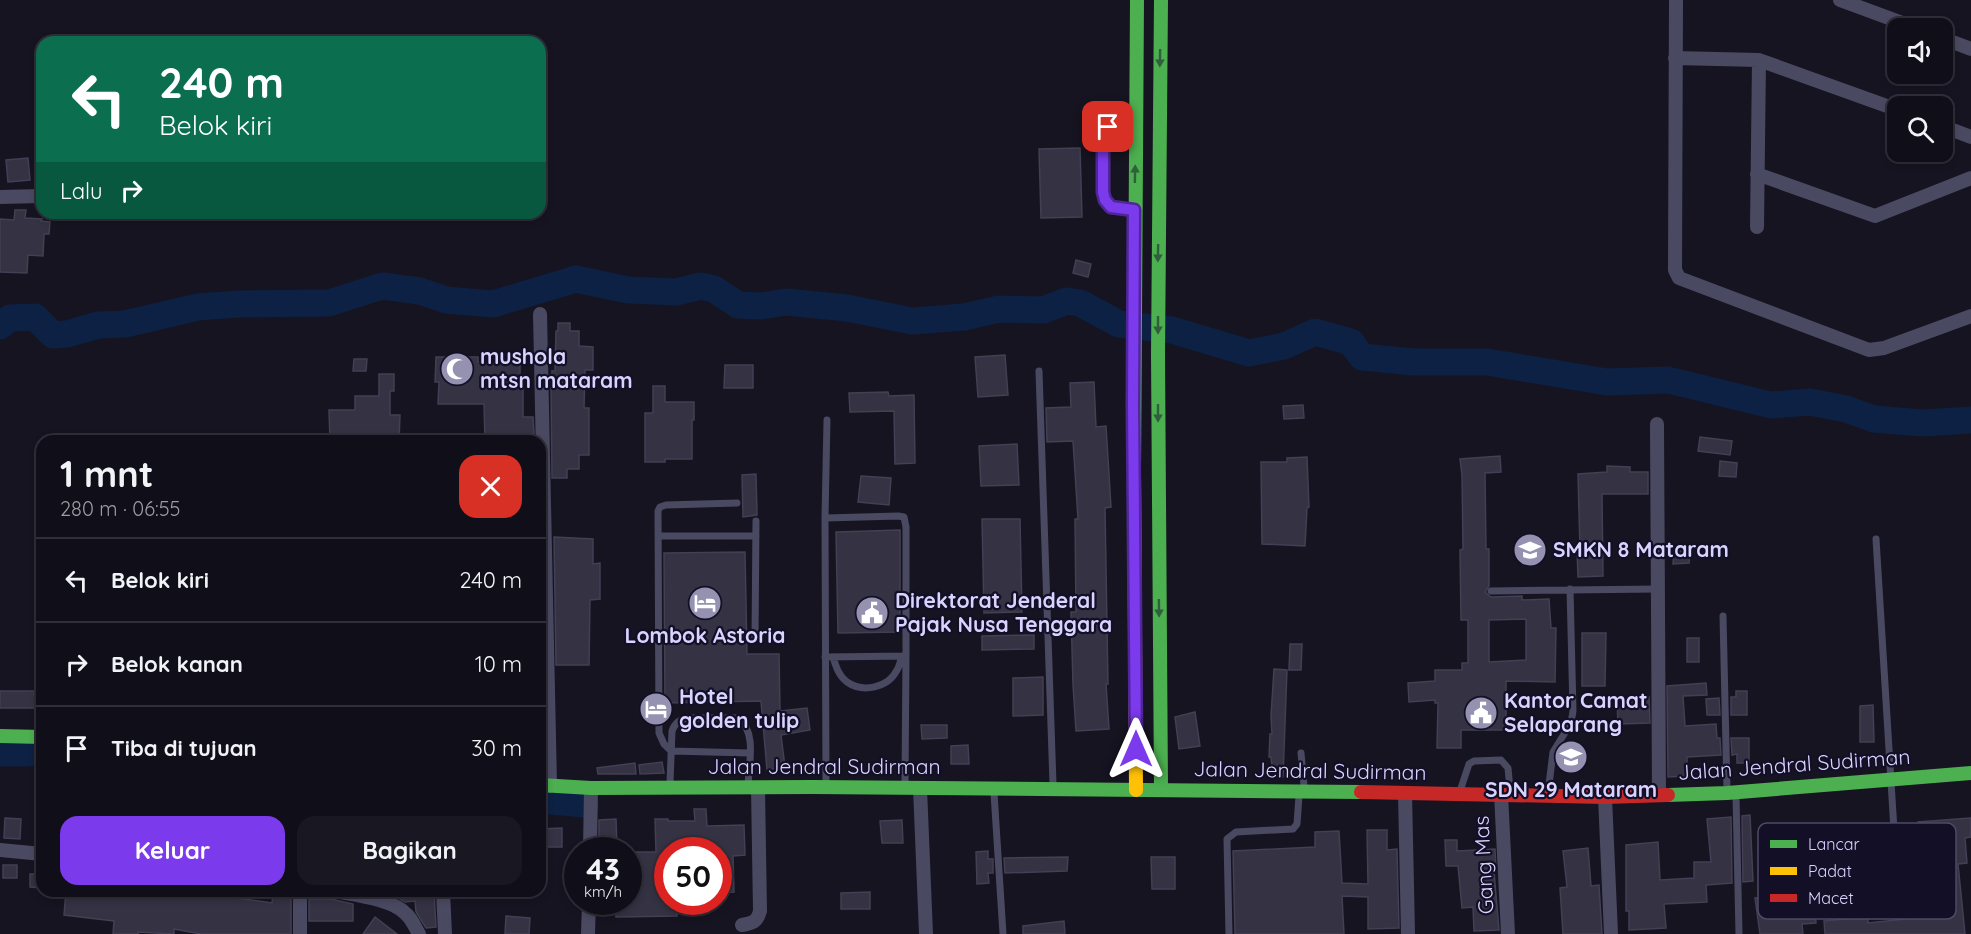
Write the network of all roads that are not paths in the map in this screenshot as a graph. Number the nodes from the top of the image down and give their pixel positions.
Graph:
1 (1137, 0) edge
2 (1161, 0) edge
3 (1676, 0) edge
4 (1840, 0) edge
5 (1889, 18) edge
6 (1953, 42) edge
7 (1971, 49) edge
8 (1676, 58) junction
9 (1759, 60) junction
10 (1887, 106) edge
11 (1135, 124) junction
12 (1953, 130) edge
13 (1971, 137) edge
14 (1757, 174) junction
15 (1971, 178) edge
16 (36, 196) edge
17 (0, 197) edge
18 (1134, 210) junction
19 (1757, 227) dead end
20 (540, 314) dead end
21 (1971, 316) edge
22 (1039, 371) dead end
23 (827, 420) dead end
24 (1657, 424) dead end
25 (541, 435) edge
26 (737, 503) dead end
27 (825, 518) junction
28 (756, 521) dead end
29 (658, 536) junction
30 (756, 536) junction
31 (1876, 539) dead end
32 (1570, 589) junction
33 (1657, 589) junction
34 (1491, 591) dead end
35 (1723, 616) dead end
36 (755, 638) dead end
37 (904, 656) junction
38 (829, 657) junction
39 (0, 736) edge
40 (36, 737) edge
41 (671, 751) junction
42 (749, 753) junction
43 (1301, 753) dead end
44 (1971, 773) edge
45 (1890, 779) junction
46 (546, 785) edge
47 (591, 788) junction
48 (670, 788) junction
49 (753, 788) junction
50 (826, 788) junction
51 (905, 788) junction
52 (920, 788) junction
53 (994, 789) junction
54 (1053, 789) junction
55 (1136, 790) junction
56 (1161, 790) junction
57 (1302, 791) junction
58 (1405, 793) junction
59 (1731, 793) junction
60 (1460, 794) junction
61 (1506, 795) junction
62 (1548, 795) junction
63 (1659, 795) junction
64 (1605, 797) junction
65 (1893, 823) edge
66 (590, 837) edge
67 (0, 849) edge
68 (36, 853) edge
69 (298, 897) edge
70 (365, 897) edge
71 (443, 897) edge
72 (589, 915) edge
73 (742, 925) dead end
74 (300, 934) edge
75 (419, 934) edge
76 (446, 934) edge
77 (588, 934) edge
78 (926, 934) edge
79 (1003, 934) edge
80 (1229, 934) edge
81 (1408, 934) edge
82 (1508, 934) edge
83 (1611, 934) edge
84 (1739, 934) edge

1 - 11 main road
2 -> 56 main road
3 - 8 street
4 - 5 street
6 - 7 street
8 - 9 street
8 - 21 street
9 - 10 street
9 - 14 street
18 -> 11 main road
11 - 18 lane
12 - 13 street
14 - 15 street
14 - 19 street
16 - 17 street
18 - 55 main road
20 - 25 street
22 - 54 lane
23 - 27 lane
24 - 33 street
26 - 29 lane
27 - 37 lane
27 - 38 lane
28 - 30 lane
29 - 30 lane
29 - 41 lane
30 - 36 lane
31 - 45 lane
32 - 33 lane
32 - 34 lane
32 - 62 lane
33 - 63 street
35 - 59 lane
37 - 38 lane
37 - 38 lane
37 - 51 lane
38 - 50 lane
39 - 40 main road
41 - 42 lane
41 - 42 lane
41 - 48 lane
42 - 49 lane
43 - 57 lane
44 - 45 main road, Jalan Jendral Sudirman
45 - 59 main road, Jalan Jendral Sudirman
45 - 65 lane
46 - 47 main road, Jalan Jendral Sudirman
47 - 48 main road, Jalan Jendral Sudirman
47 - 66 street
48 - 49 main road, Jalan Jendral Sudirman
49 - 50 main road, Jalan Jendral Sudirman
49 - 73 street
50 - 51 main road, Jalan Jendral Sudirman
51 - 52 main road, Jalan Jendral Sudirman
52 - 53 main road, Jalan Jendral Sudirman
52 - 78 street
53 - 54 main road, Jalan Jendral Sudirman
53 - 79 lane
54 - 55 main road, Jalan Jendral Sudirman
55 - 56 main road, Jalan Jendral Sudirman
56 - 57 main road, Jalan Jendral Sudirman
57 - 58 main road, Jalan Jendral Sudirman
57 - 80 lane
58 - 60 main road, Jalan Jendral Sudirman
58 - 81 street
59 - 63 main road, Jalan Jendral Sudirman
59 - 84 lane
60 - 61 main road, Jalan Jendral Sudirman
60 - 61 lane
61 - 62 main road, Jalan Jendral Sudirman
61 - 82 street, Gang Mas
62 - 64 main road, Jalan Jendral Sudirman
63 - 64 main road, Jalan Jendral Sudirman
64 - 83 street
67 - 68 street
69 - 74 street
70 - 75 street
71 - 76 street
72 - 77 street

